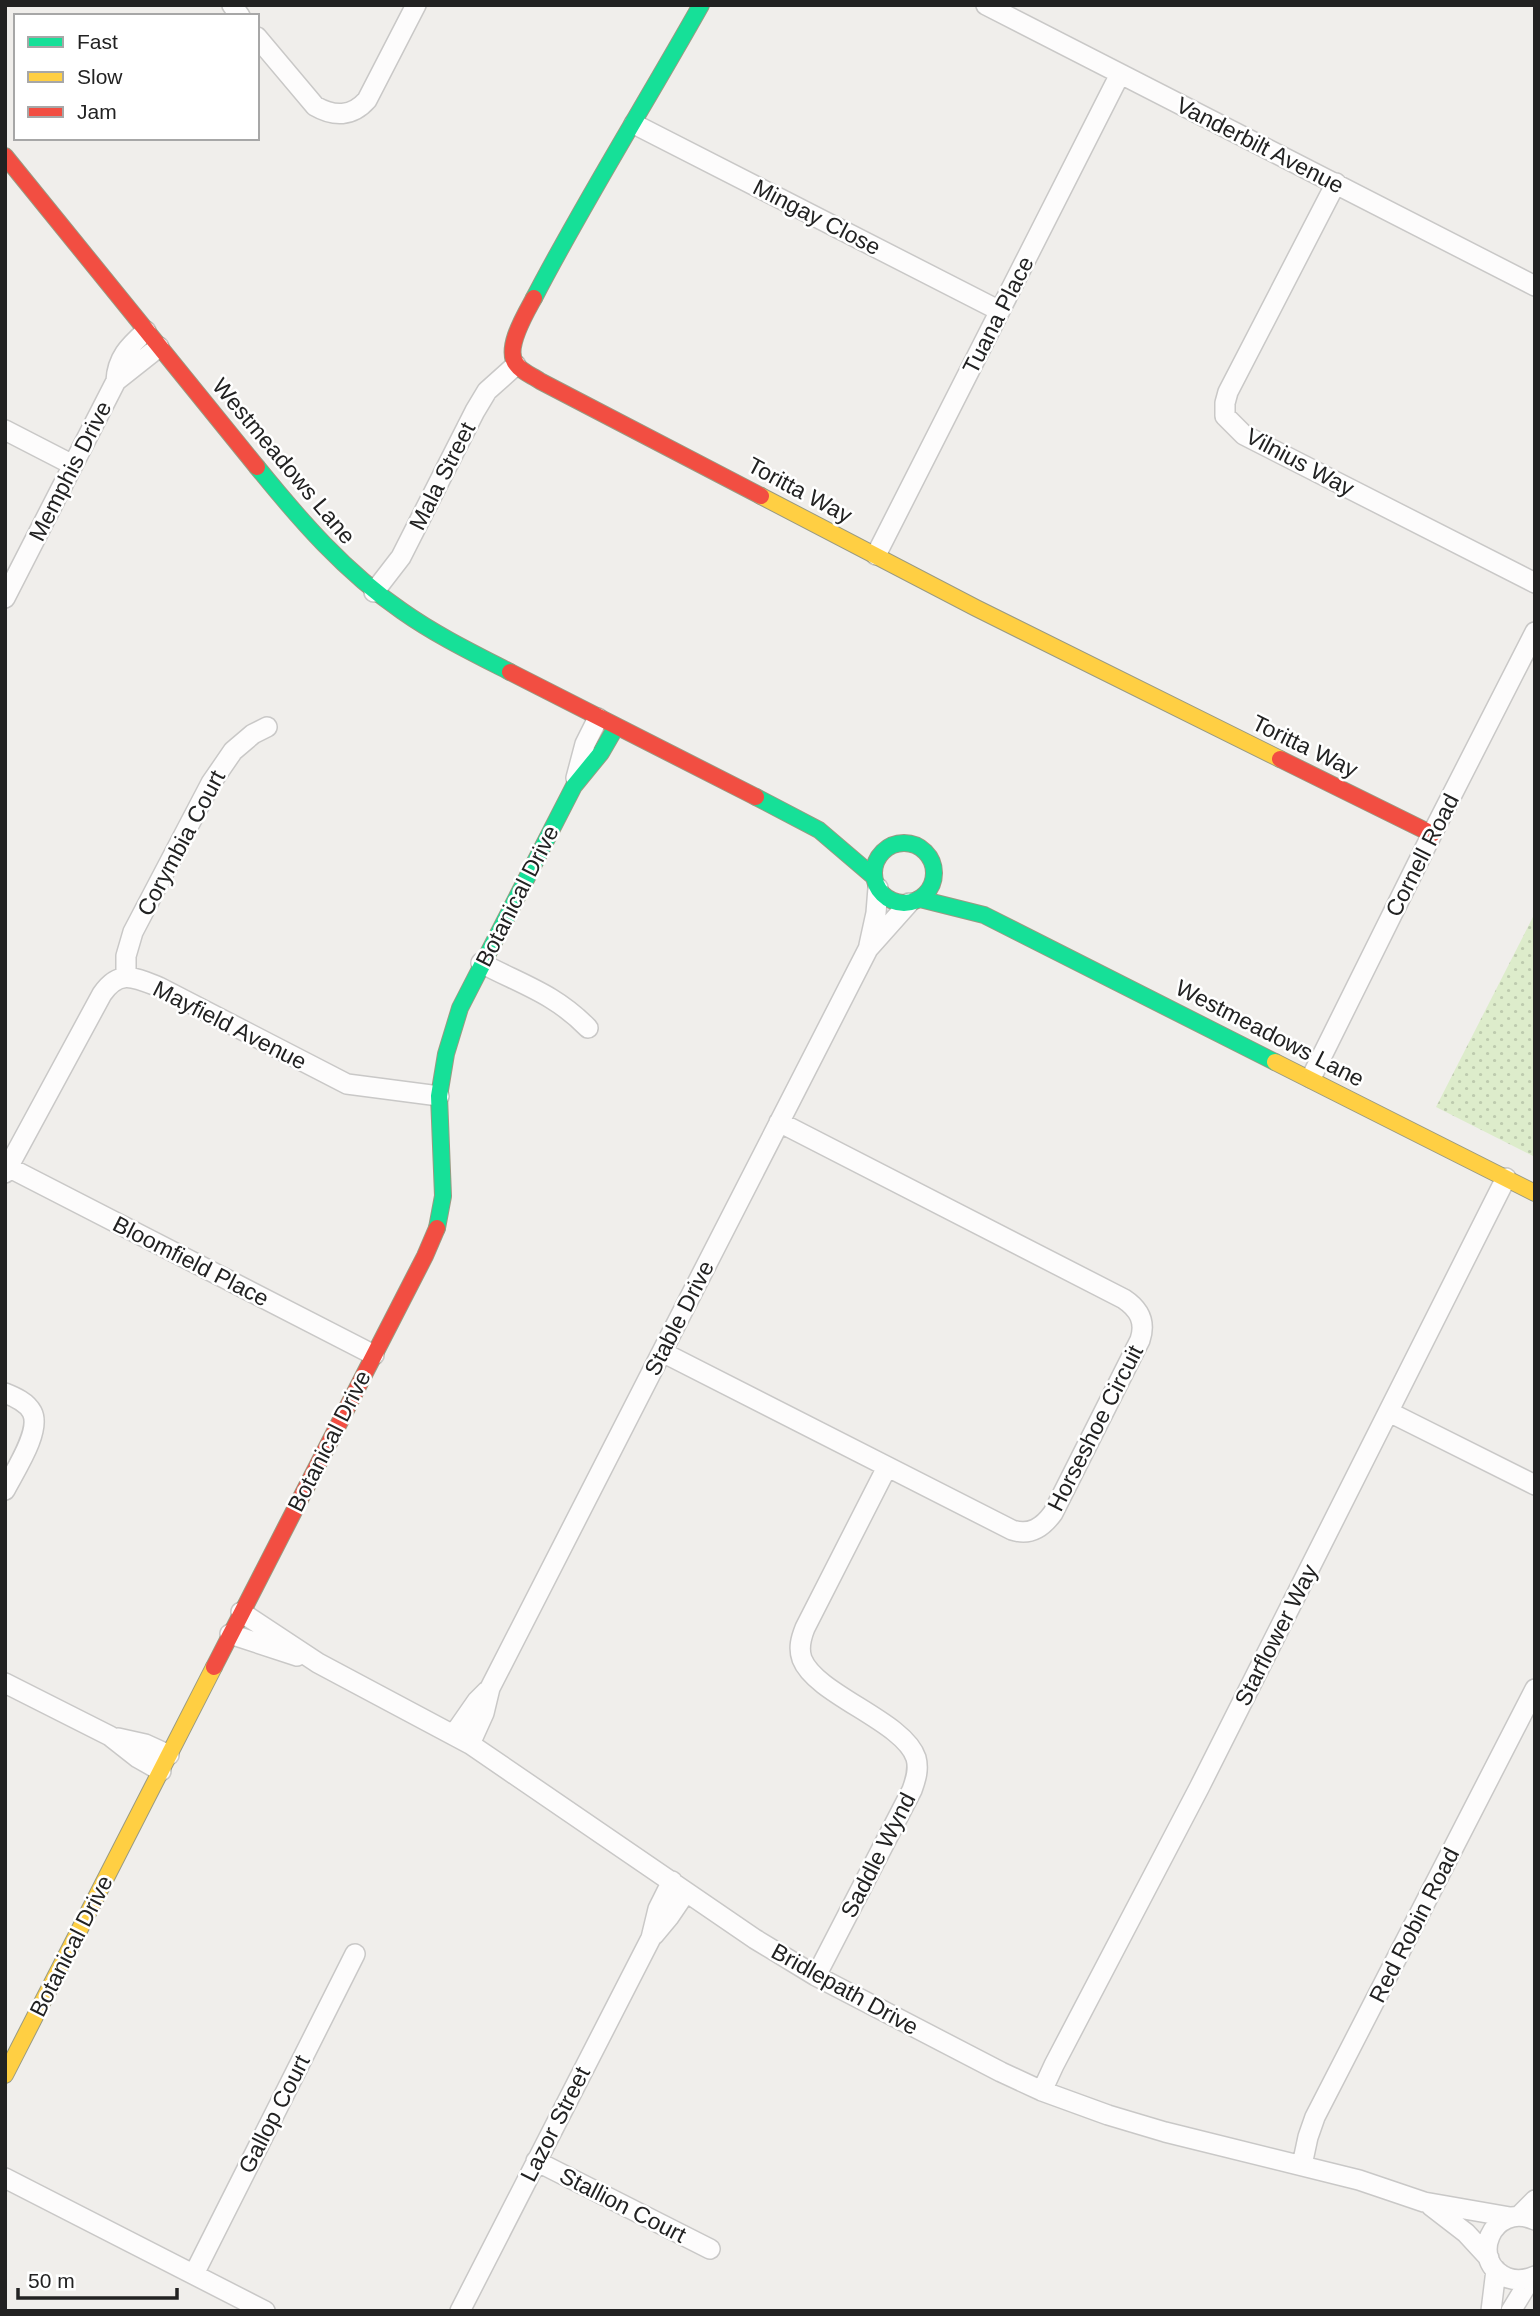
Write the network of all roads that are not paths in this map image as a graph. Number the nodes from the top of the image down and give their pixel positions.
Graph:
1 (416, 5) edge
2 (701, 5) edge
3 (986, 5) edge
4 (259, 39) edge
5 (1120, 74) junction
6 (634, 124) junction
7 (5, 156) edge
8 (1336, 183) junction
9 (1535, 286) edge
10 (1000, 310) junction
11 (146, 331) junction
12 (159, 347) junction
13 (516, 365) junction
14 (116, 381) junction
15 (5, 430) edge
16 (73, 465) junction
17 (876, 555) junction
18 (1535, 583) edge
19 (374, 592) junction
20 (5, 598) edge
21 (1535, 632) edge
22 (607, 722) junction
23 (267, 727) dead end
24 (574, 786) joint
25 (819, 830) junction
26 (1432, 834) junction
27 (892, 846) junction
28 (934, 870) junction
29 (876, 882) junction
30 (914, 901) junction
31 (984, 915) junction
32 (868, 949) junction
33 (481, 964) junction
34 (125, 977) junction
35 (588, 1028) dead end
36 (1311, 1078) junction
37 (439, 1096) junction
38 (779, 1122) junction
39 (7, 1170) edge
40 (1506, 1178) junction
41 (1535, 1192) edge
42 (662, 1352) junction
43 (374, 1355) junction
44 (5, 1393) edge
45 (1390, 1412) junction
46 (887, 1467) junction
47 (1535, 1485) edge
48 (5, 1490) edge
49 (241, 1612) junction
50 (230, 1634) junction
51 (318, 1663) junction
52 (5, 1683) edge
53 (1535, 1689) edge
54 (462, 1739) junction
55 (165, 1763) junction
56 (679, 1886) junction
57 (355, 1954) dead end
58 (816, 1976) junction
59 (13, 2039) edge
60 (5, 2075) edge
61 (1042, 2091) junction
62 (536, 2161) junction
63 (1302, 2165) junction
64 (5, 2178) edge
65 (1535, 2200) edge
66 (1424, 2202) junction
67 (1521, 2217) edge
68 (710, 2249) dead end
69 (1492, 2264) junction
70 (194, 2274) junction
71 (1533, 2277) edge
72 (265, 2311) edge
73 (460, 2311) edge
74 (1491, 2311) edge
75 (1511, 2311) edge

1 - 4 street
2 - 6 street
3 - 5 street, Vanderbilt Avenue
5 - 8 street, Vanderbilt Avenue
5 - 10 street, Tuana Place
6 - 10 street, Mingay Close
6 - 13 street
7 - 11 street, Westmeadows Lane
8 - 9 street, Vanderbilt Avenue
8 - 18 street, Vilnius Way
10 - 17 street, Tuana Place
11 - 12 street, Westmeadows Lane
11 - 14 street, Memphis Drive
12 - 14 street, Memphis Drive
12 - 19 street, Westmeadows Lane
13 - 17 street, Toritta Way
13 - 19 street, Mala Street
14 - 16 street, Memphis Drive
15 - 16 street
16 - 20 street, Memphis Drive
17 - 26 street, Toritta Way
19 - 22 street, Westmeadows Lane
21 - 26 street, Cornell Road
22 - 24 street, Botanical Drive
22 - 25 street, Westmeadows Lane
23 - 34 street, Corymbia Court
24 - 33 street, Botanical Drive
25 - 27 street, Westmeadows Lane
25 - 29 street, Westmeadows Lane
26 - 36 street, Cornell Road
27 - 28 street
27 - 29 street
28 - 30 street
28 - 31 street, Westmeadows Lane
29 - 30 street
29 - 32 street, Stable Drive
30 - 31 street, Westmeadows Lane
30 - 32 street, Stable Drive
31 - 36 street, Westmeadows Lane
32 - 38 street, Stable Drive
33 - 35 street
33 - 37 street, Botanical Drive
34 - 37 street, Mayfield Avenue
34 - 39 street, Mayfield Avenue
36 - 40 street, Westmeadows Lane
37 - 43 street, Botanical Drive
38 - 42 street, Stable Drive
38 - 46 street, Horseshoe Circuit
39 - 43 street, Bloomfield Place
40 - 41 street, Westmeadows Lane
40 - 45 street, Starflower Way
42 - 46 street, Horseshoe Circuit
42 - 54 street, Stable Drive
43 - 49 street, Botanical Drive
44 - 48 street
45 - 47 street
45 - 61 street, Starflower Way
46 - 58 street, Saddle Wynd
49 - 50 street, Botanical Drive
49 - 51 street, Bridlepath Drive
50 - 51 street, Bridlepath Drive
50 - 55 street, Botanical Drive
51 - 54 street, Bridlepath Drive
52 - 55 street
53 - 63 street, Red Robin Road
54 - 56 street, Bridlepath Drive
55 - 59 street, Botanical Drive
56 - 58 street, Bridlepath Drive
56 - 62 street, Lazor Street
57 - 70 street, Gallop Court
58 - 61 street, Bridlepath Drive
59 - 60 street, Botanical Drive
61 - 63 street, Bridlepath Drive
62 - 68 street, Stallion Court
62 - 73 street, Lazor Street
63 - 66 street, Bridlepath Drive
64 - 70 street
65 - 67 street
66 - 67 street, Bridlepath Drive
66 - 69 street, Bridlepath Drive
67 - 69 street
69 - 71 street
69 - 74 street
70 - 72 street
71 - 75 street

